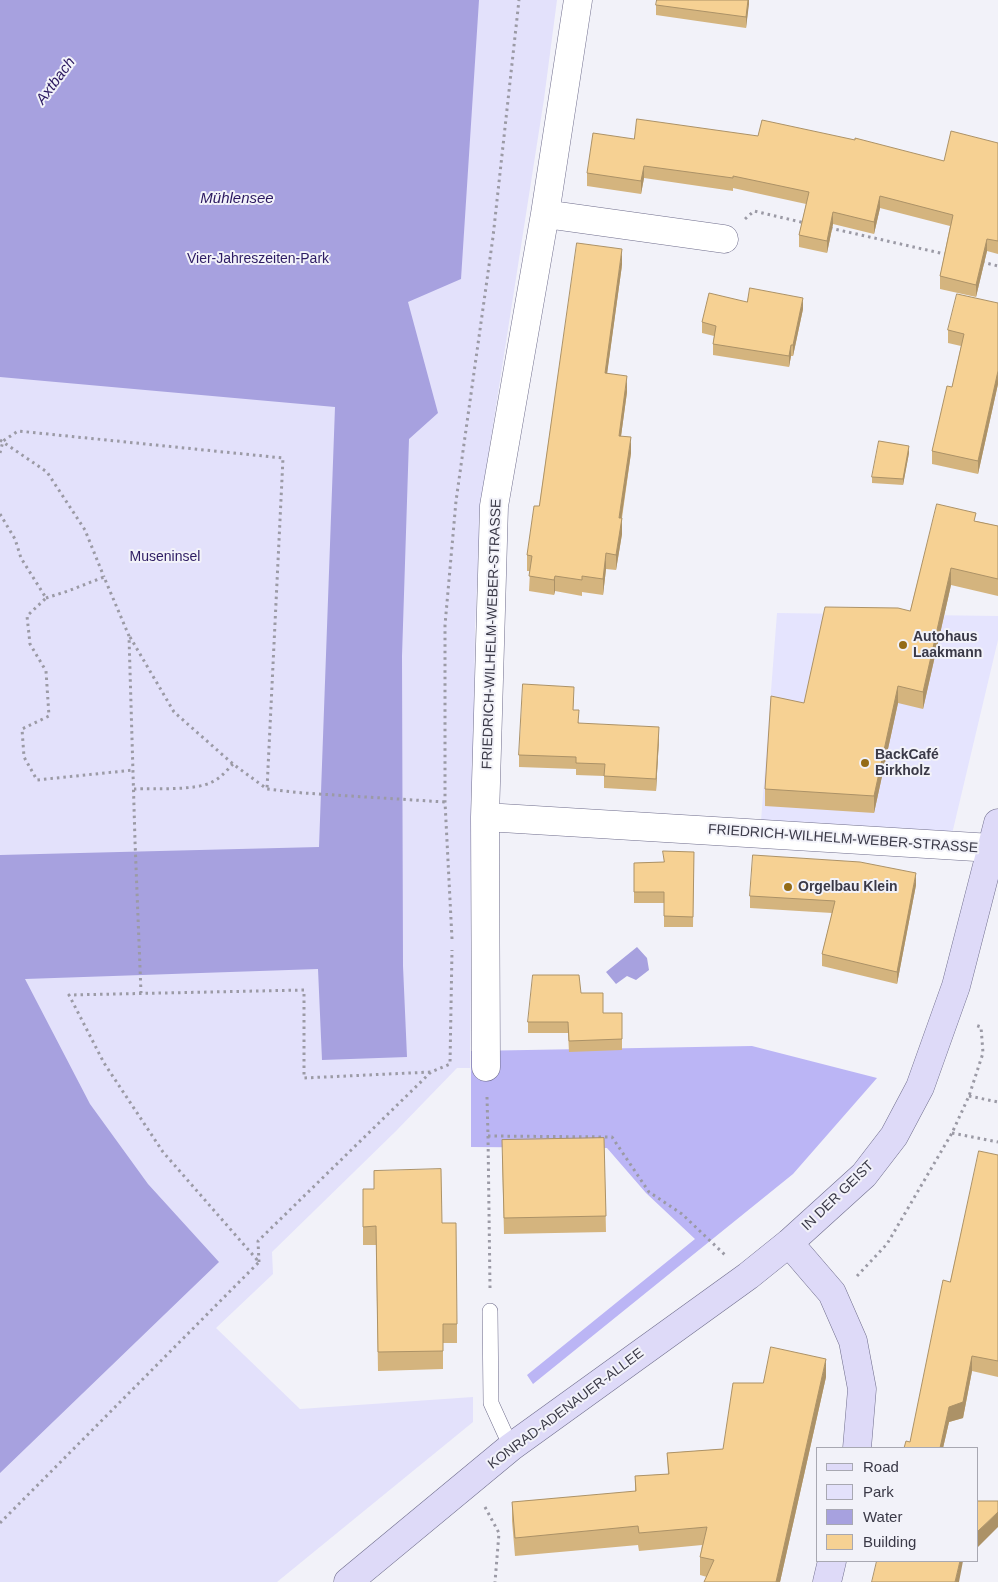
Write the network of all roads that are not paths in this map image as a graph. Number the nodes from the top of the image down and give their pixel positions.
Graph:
1 (578, 0) edge
2 (545, 214) junction
3 (724, 239) road end
4 (485, 817) junction
5 (995, 836) edge
6 (486, 1067) road end
7 (789, 1243) junction
8 (490, 1311) road end
9 (511, 1447) junction
10 (857, 1447) edge
11 (832, 1562) edge
12 (348, 1582) edge
13 (827, 1582) edge

1 - 2 street, FRIEDRICH-WILHELM-WEBER-STRASSE
2 - 3 street
2 - 4 street, FRIEDRICH-WILHELM-WEBER-STRASSE
4 - 5 street, FRIEDRICH-WILHELM-WEBER-STRASSE
4 - 6 street, FRIEDRICH-WILHELM-WEBER-STRASSE
5 - 7 main road, IN DER GEIST
7 - 9 main road, KONRAD-ADENAUER-ALLEE
7 - 10 main road
8 - 9 lane
9 - 12 main road, KONRAD-ADENAUER-ALLEE
11 - 13 main road

